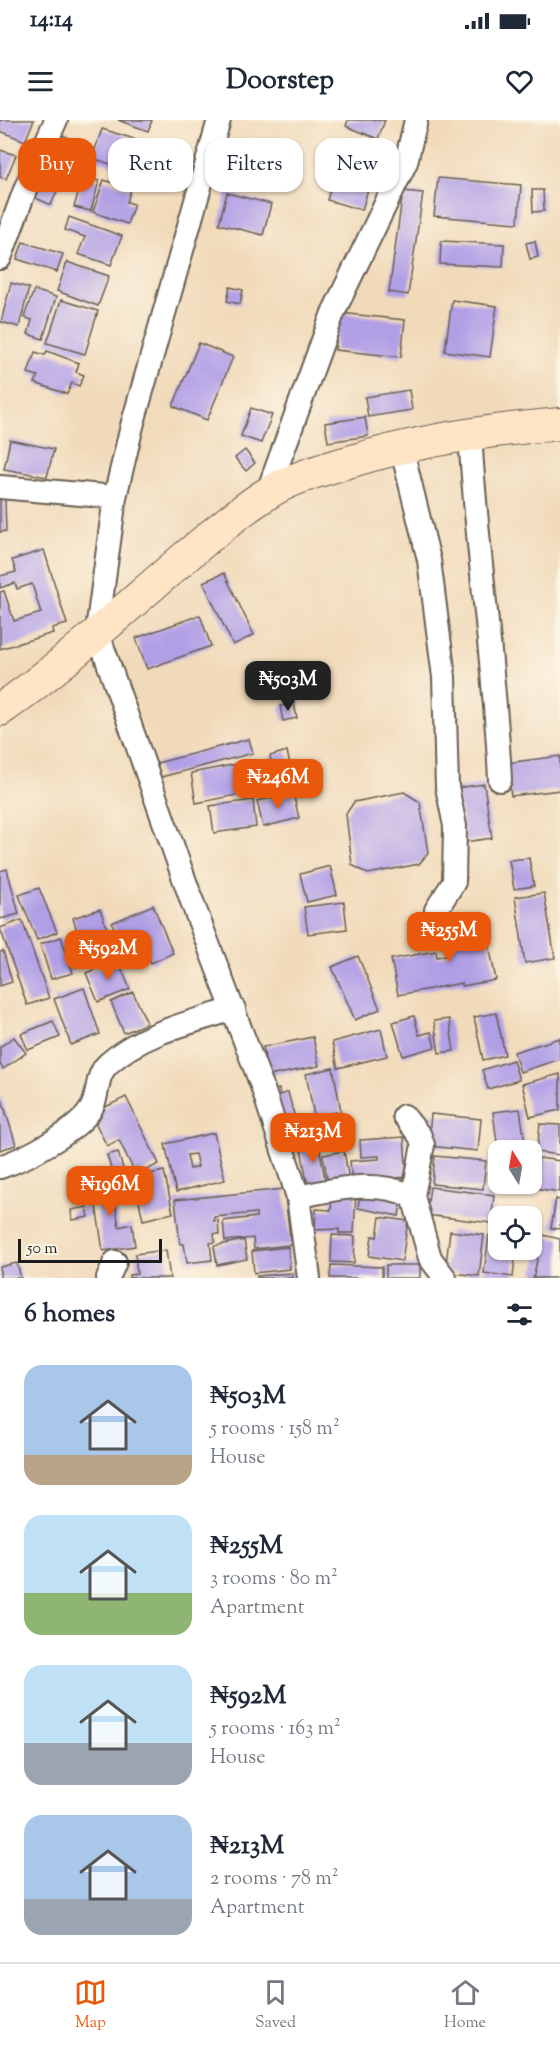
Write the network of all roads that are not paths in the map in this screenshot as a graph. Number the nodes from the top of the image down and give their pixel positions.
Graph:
1 (56, 120) edge
2 (219, 120) edge
3 (416, 120) edge
4 (0, 258) edge
5 (560, 424) edge
6 (470, 432) junction
7 (401, 446) junction
8 (0, 487) edge
9 (267, 494) junction
10 (115, 497) junction
11 (97, 631) junction
12 (0, 710) edge
13 (500, 780) dead end
14 (436, 910) dead end
15 (234, 1009) junction
16 (404, 1116) dead end
17 (0, 1167) edge
18 (413, 1196) junction
19 (298, 1197) junction
20 (309, 1278) edge
21 (445, 1278) edge

1 - 4 street
2 - 10 street
3 - 9 street
5 - 6 main road
6 - 7 main road
6 - 13 street
7 - 9 main road
7 - 14 street
8 - 10 street
9 - 11 main road
10 - 11 street
11 - 12 main road
11 - 15 street
15 - 17 street
15 - 19 street
16 - 18 street
18 - 19 street
18 - 21 street
19 - 20 street

